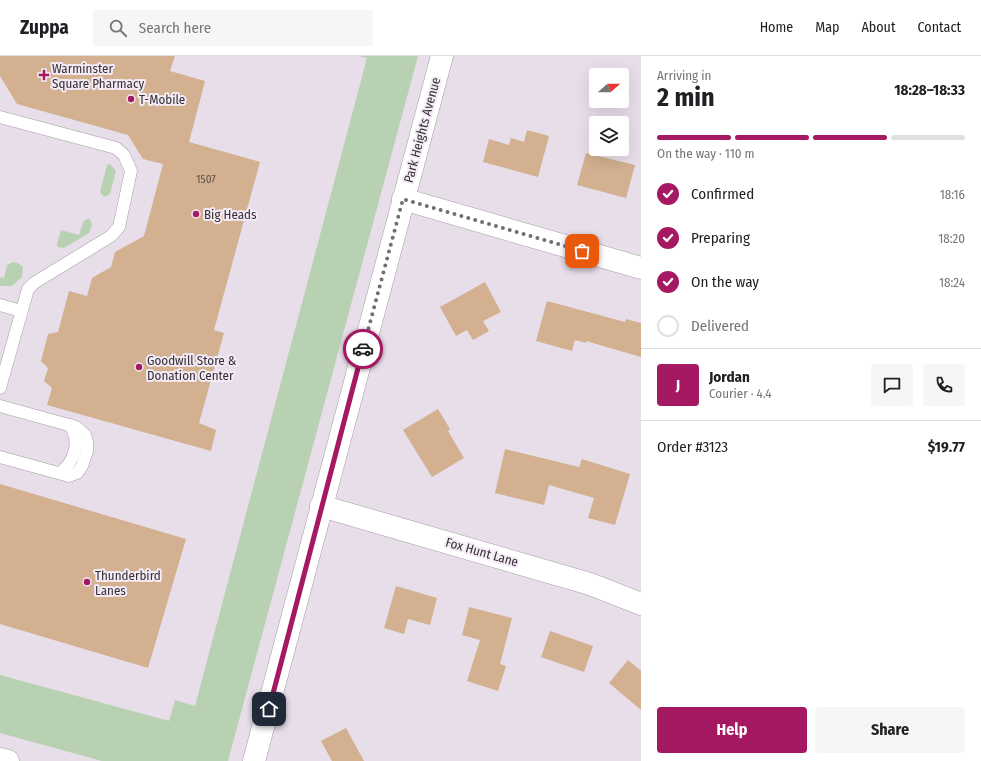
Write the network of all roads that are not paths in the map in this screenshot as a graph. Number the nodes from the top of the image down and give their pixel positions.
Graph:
1 (442, 56) edge
2 (0, 117) edge
3 (403, 199) junction
4 (641, 268) edge
5 (0, 305) edge
6 (22, 311) junction
7 (0, 388) edge
8 (0, 406) edge
9 (0, 457) edge
10 (321, 506) junction
11 (641, 604) edge
12 (0, 759) edge
13 (8, 761) edge
14 (254, 761) edge

1 - 3 street, Park Heights Avenue
2 - 6 lane
3 - 4 street
3 - 10 street, Park Heights Avenue
5 - 6 lane
6 - 7 lane
8 - 9 lane
10 - 11 street, Fox Hunt Lane
10 - 14 street, Park Heights Avenue
12 - 13 street

